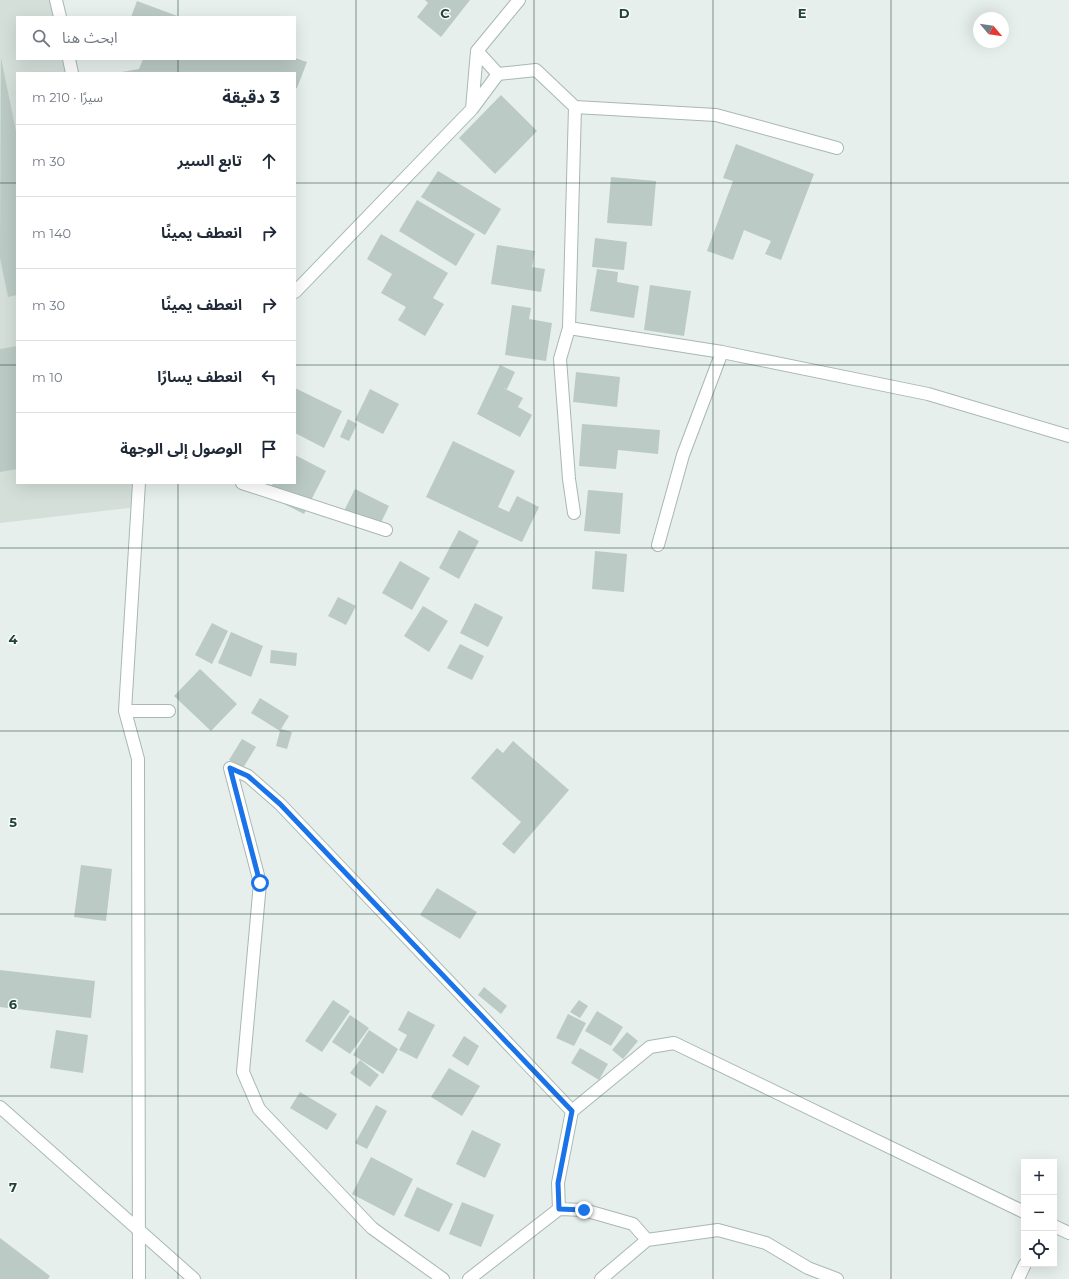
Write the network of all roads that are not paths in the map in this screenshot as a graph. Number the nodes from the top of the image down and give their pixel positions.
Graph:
1 (56, 0) edge
2 (519, 0) edge
3 (60, 16) edge
4 (477, 51) junction
5 (69, 60) edge
6 (72, 72) edge
7 (498, 74) junction
8 (575, 107) junction
9 (472, 109) junction
10 (837, 148) dead end
11 (296, 291) edge
12 (569, 328) junction
13 (722, 352) junction
14 (1069, 436) edge
15 (139, 484) edge
16 (245, 484) edge
17 (574, 514) dead end
18 (386, 530) dead end
19 (658, 545) dead end
20 (169, 710) dead end
21 (125, 711) junction
22 (0, 1107) edge
23 (572, 1111) junction
24 (559, 1209) junction
25 (1021, 1211) edge
26 (1057, 1227) edge
27 (140, 1230) junction
28 (1069, 1233) edge
29 (647, 1240) junction
30 (1024, 1267) edge
31 (806, 1274) edge
32 (139, 1279) edge
33 (194, 1279) edge
34 (443, 1279) edge
35 (469, 1279) edge
36 (601, 1279) edge
37 (837, 1279) edge
38 (1018, 1279) edge

1 - 3 street
2 - 4 street
4 - 7 street
4 - 9 street
5 - 6 street
7 - 8 street
7 - 9 street
8 - 10 street
8 - 12 street
9 - 11 street
12 - 13 street
12 - 17 street
13 - 14 street
13 - 19 street
15 - 21 street
16 - 18 street
20 - 21 street
21 - 27 street
22 - 27 street
23 - 24 street
23 - 25 street
23 - 34 street
24 - 29 street
24 - 35 street
26 - 28 street
27 - 32 street
27 - 33 street
29 - 31 street
29 - 36 street
30 - 38 street
31 - 37 street

